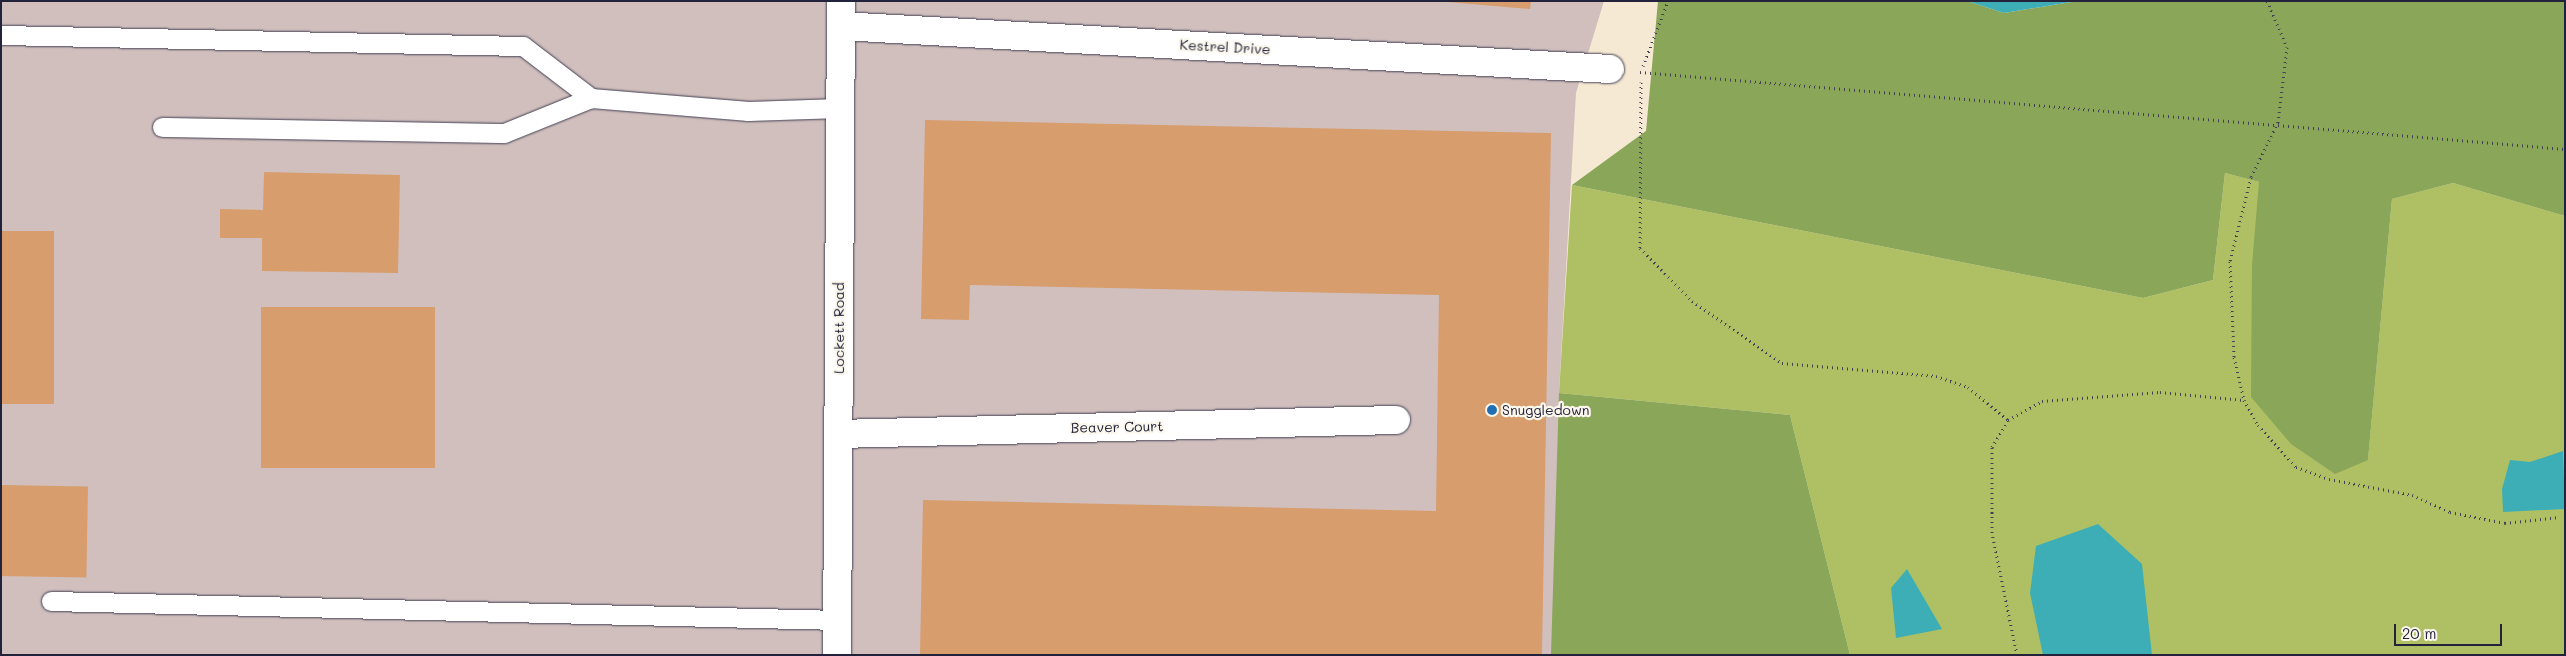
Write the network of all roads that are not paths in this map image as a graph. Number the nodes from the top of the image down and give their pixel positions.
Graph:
1 (841, 14) edge
2 (1, 35) edge
3 (1610, 69) road end
4 (591, 98) junction
5 (840, 108) junction
6 (162, 127) dead end
7 (1396, 420) dead end
8 (838, 434) junction
9 (51, 601) dead end
10 (837, 620) junction
11 (837, 655) edge

1 - 3 street, Kestrel Drive
1 - 5 street, Lockett Road
2 - 4 lane
4 - 5 lane
4 - 6 lane
5 - 8 street, Lockett Road
7 - 8 street, Beaver Court
8 - 10 street, Lockett Road
9 - 10 lane
10 - 11 street, Lockett Road

